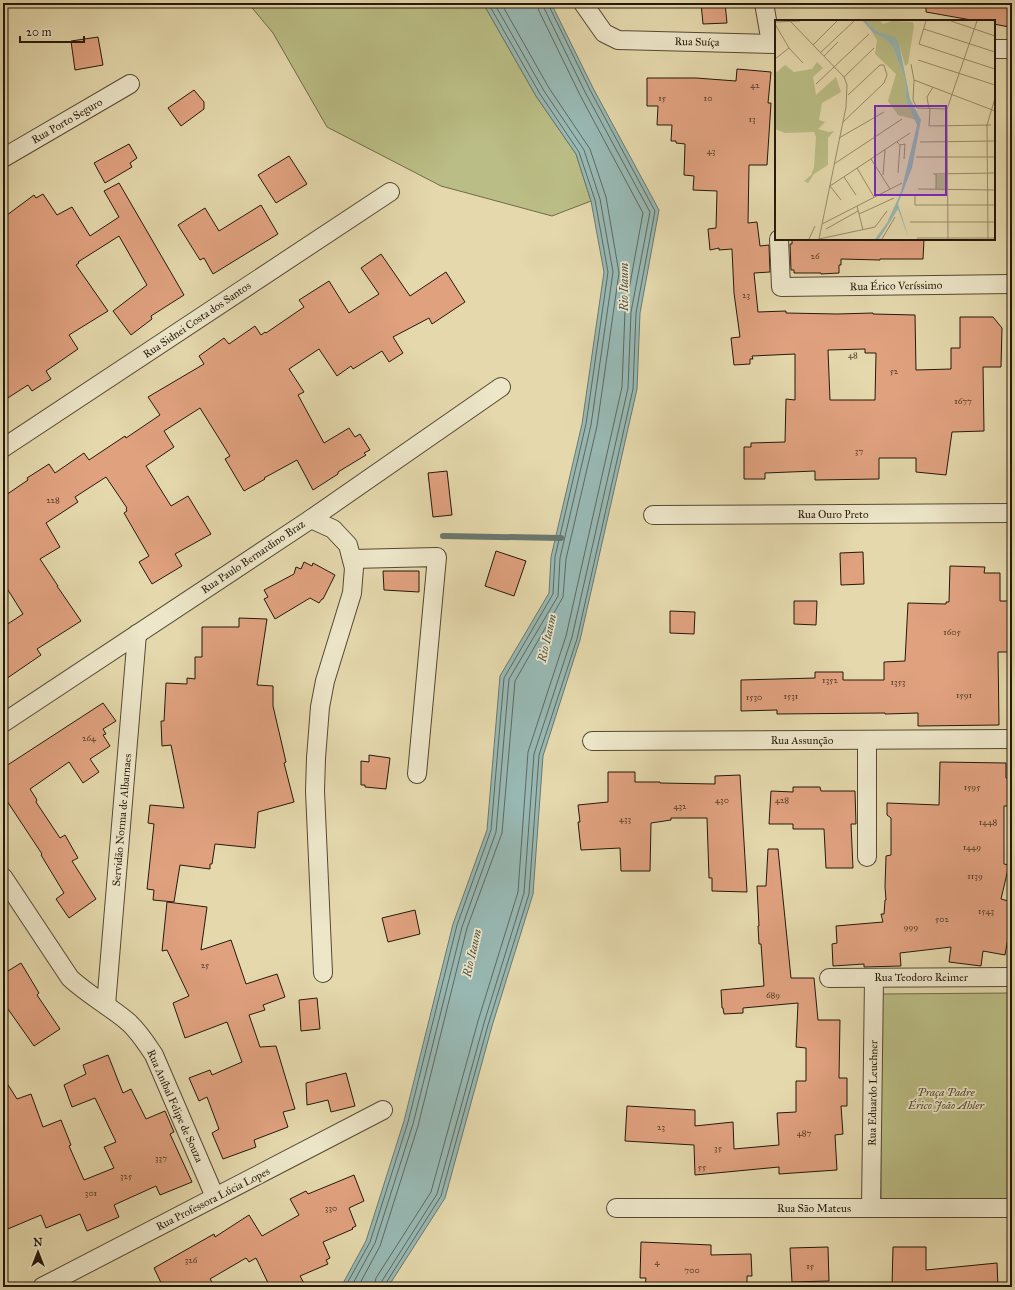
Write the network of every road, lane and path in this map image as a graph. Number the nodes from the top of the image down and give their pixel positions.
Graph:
1 (583, 3) edge
2 (764, 3) edge
3 (773, 44) edge
4 (995, 49) edge
5 (1012, 49) edge
6 (130, 84) dead end
7 (3, 158) edge
8 (390, 192) dead end
9 (779, 240) edge
10 (1012, 284) edge
11 (501, 387) dead end
12 (3, 448) edge
13 (1012, 513) edge
14 (653, 515) dead end
15 (310, 519) junction
16 (352, 559) junction
17 (137, 634) junction
18 (3, 723) edge
19 (1012, 739) edge
20 (867, 740) junction
21 (592, 741) dead end
22 (417, 774) dead end
23 (867, 857) dead end
24 (3, 877) edge
25 (323, 973) dead end
26 (1012, 977) edge
27 (829, 978) dead end
28 (874, 978) junction
29 (106, 1005) junction
30 (384, 1110) dead end
31 (215, 1197) junction
32 (616, 1208) dead end
33 (871, 1208) junction
34 (1012, 1208) edge
35 (42, 1287) edge

1 - 3 street, Rua Suíça
2 - 3 street
4 - 5 street
6 - 7 street, Rua Porto Seguro
8 - 12 street, Rua Sidnei Costa dos Santos
9 - 10 street, Rua Érico Veríssimo
11 - 15 street, Rua Paulo Bernardino Braz
13 - 14 street, Rua Ouro Preto
15 - 16 street
15 - 17 street, Rua Paulo Bernardino Braz
16 - 22 street
16 - 25 street
17 - 18 street, Rua Paulo Bernardino Braz
17 - 29 street, Servidão Norma de Albarnaes
19 - 20 street, Rua Assunção
20 - 21 street, Rua Assunção
20 - 23 street
24 - 29 street, Rua Aníbal Felipe de Souza
26 - 28 street, Rua Teodoro Reimer
27 - 28 street, Rua Teodoro Reimer
28 - 33 street, Rua Eduardo Leuchner
29 - 31 street, Rua Aníbal Felipe de Souza
30 - 31 street, Rua Professora Lúcia Lopes
31 - 35 street, Rua Professora Lúcia Lopes
32 - 33 street, Rua São Mateus
33 - 34 street, Rua São Mateus

